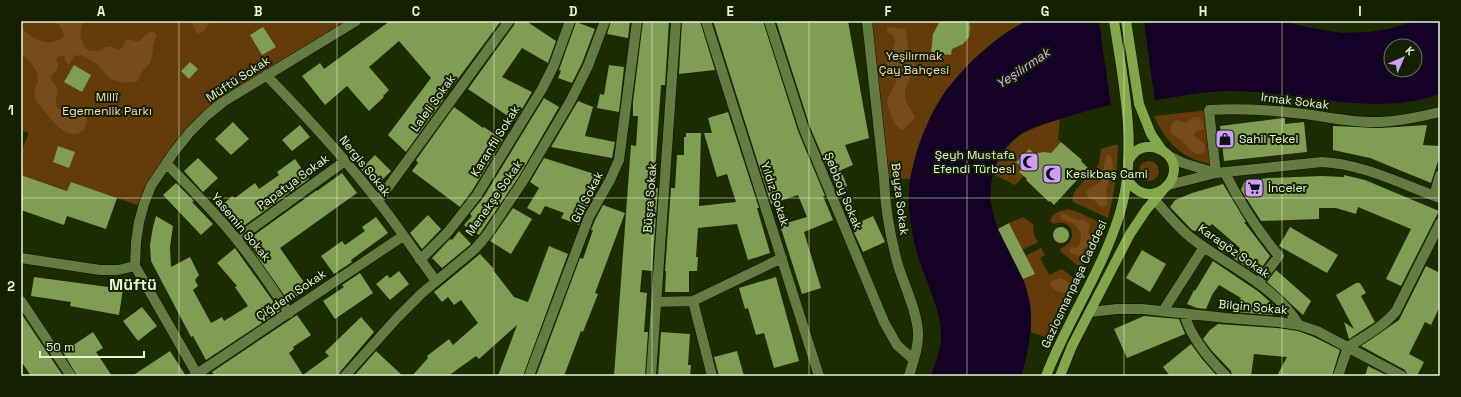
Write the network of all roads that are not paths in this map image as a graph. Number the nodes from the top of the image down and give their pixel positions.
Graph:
1 (356, 21) edge
2 (509, 21) edge
3 (570, 21) edge
4 (605, 21) edge
5 (637, 21) edge
6 (676, 21) edge
7 (706, 21) edge
8 (769, 21) edge
9 (868, 21) edge
10 (1114, 21) edge
11 (1126, 21) edge
12 (266, 75) junction
13 (1440, 112) edge
14 (1165, 153) junction
15 (345, 161) junction
16 (1128, 161) junction
17 (166, 163) junction
18 (1221, 173) junction
19 (1440, 175) edge
20 (1127, 178) junction
21 (1166, 188) junction
22 (1437, 197) edge
23 (1155, 200) junction
24 (378, 201) junction
25 (1440, 223) edge
26 (403, 236) junction
27 (237, 239) junction
28 (1204, 247) junction
29 (21, 258) edge
30 (782, 258) junction
31 (420, 260) junction
32 (134, 266) junction
33 (436, 281) junction
34 (1258, 283) junction
35 (21, 301) edge
36 (693, 301) junction
37 (656, 302) junction
38 (1163, 311) junction
39 (1090, 312) junction
40 (289, 313) junction
41 (1184, 313) junction
42 (1298, 325) junction
43 (1348, 347) junction
44 (914, 360) junction
45 (197, 375) edge
46 (71, 376) edge
47 (345, 376) edge
48 (528, 376) edge
49 (651, 376) edge
50 (712, 376) edge
51 (819, 376) edge
52 (908, 376) edge
53 (1046, 376) edge
54 (1060, 376) edge
55 (1226, 376) edge
56 (1338, 376) edge
57 (1402, 376) edge

1 - 12 street, Müftü Sokak
2 - 24 street, Laleli Sokak
3 - 31 street, Karanfil Sokak
4 - 33 street, Menekşe Sokak
5 - 48 street, Gül Sokak
6 - 37 street, Büşra Sokak
7 - 30 street, Yıldız Sokak
8 - 44 street, Şebboy Sokak
9 - 44 street, Beyza Sokak
10 - 16 main road
11 - 14 main road
12 - 15 street, Nergis Sokak
12 - 17 street, Müftü Sokak
13 - 18 street, Irmak Sokak
14 - 16 main road
14 - 18 street
14 - 21 main road
15 - 24 street, Nergis Sokak
15 - 27 street, Papatya Sokak
16 - 20 main road
17 - 27 street, Yasemin Sokak
17 - 32 street, Müftü Sokak
18 - 21 street
18 - 22 street
18 - 34 street
19 - 22 street
20 - 21 main road
20 - 53 main road, Gaziosmanpaşa Caddesi
21 - 23 main road, Gaziosmanpaşa Caddesi
23 - 28 street, Karagöz Sokak
23 - 39 main road, Gaziosmanpaşa Caddesi
24 - 26 street, Nergis Sokak
25 - 43 street
26 - 31 street, Nergis Sokak
26 - 40 street, Çiğdem Sokak
27 - 40 street, Yasemin Sokak
28 - 34 street, Karagöz Sokak
28 - 38 street
29 - 32 street
30 - 36 street
30 - 51 street, Yıldız Sokak
31 - 33 street, Nergis Sokak
32 - 45 street
33 - 47 street, Menekşe Sokak
34 - 42 street, Karagöz Sokak
35 - 46 street
36 - 37 street
36 - 50 street
37 - 49 street, Büşra Sokak
38 - 39 street, Bilgin Sokak
38 - 41 street, Bilgin Sokak
39 - 54 main road, Gaziosmanpaşa Caddesi
40 - 45 street, Çiğdem Sokak
41 - 42 street, Bilgin Sokak
41 - 55 street
42 - 43 street, Bilgin Sokak
43 - 56 street
43 - 57 street, Bilgin Sokak
44 - 52 street, Beyza Sokak

